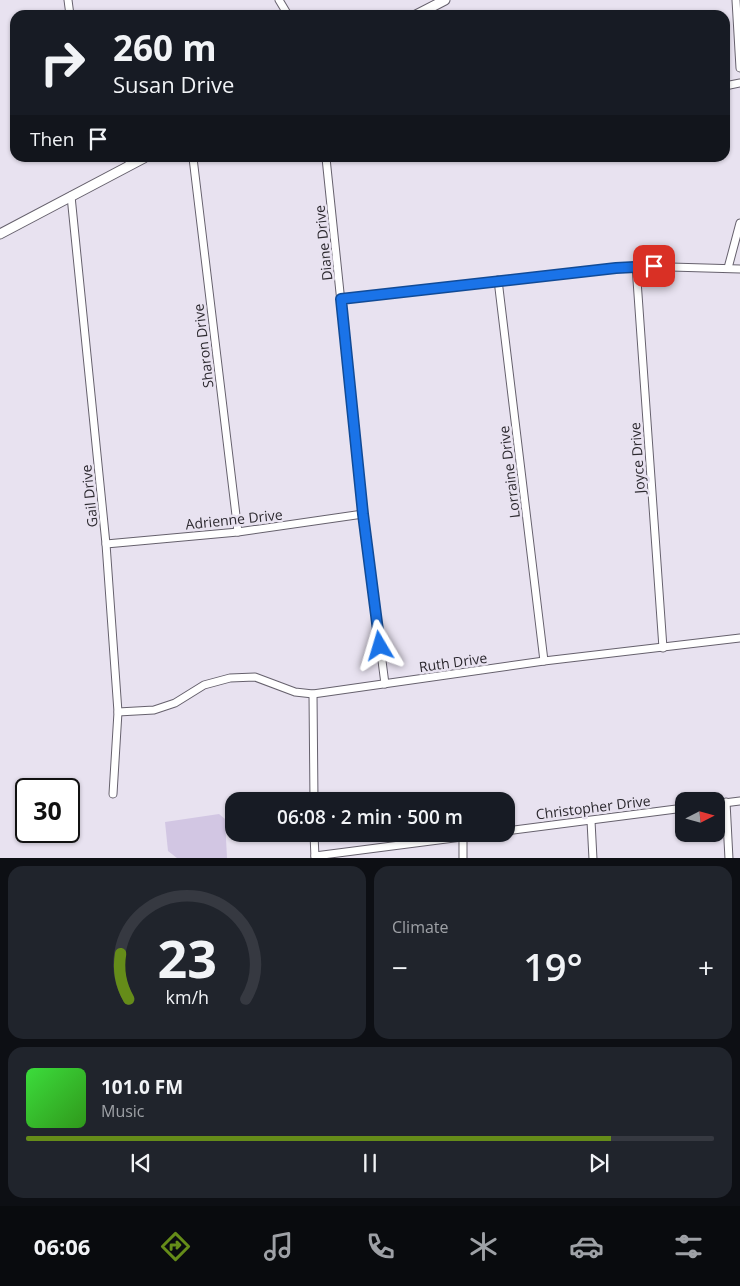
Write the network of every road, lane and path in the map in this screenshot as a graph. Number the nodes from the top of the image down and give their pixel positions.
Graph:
1 (445, 0) edge
2 (736, 0) edge
3 (426, 10) edge
4 (740, 68) edge
5 (127, 162) edge
6 (192, 162) edge
7 (326, 162) edge
8 (70, 196) junction
9 (740, 223) edge
10 (0, 234) edge
11 (636, 266) junction
12 (728, 268) junction
13 (740, 269) edge
14 (498, 280) junction
15 (341, 299) junction
16 (363, 514) junction
17 (238, 532) junction
18 (106, 544) junction
19 (740, 638) edge
20 (663, 648) junction
21 (544, 661) junction
22 (385, 684) junction
23 (314, 694) junction
24 (118, 712) junction
25 (314, 792) edge
26 (113, 794) dead end
27 (740, 801) edge
28 (726, 802) joint
29 (675, 809) edge
30 (591, 820) junction
31 (515, 830) edge
32 (314, 842) edge
33 (421, 842) edge
34 (463, 842) edge
35 (315, 857) edge
36 (463, 858) edge
37 (593, 858) edge
38 (729, 858) edge

1 - 3 street
2 - 4 street
5 - 8 street
6 - 17 street, Sharon Drive
7 - 15 street, Diane Drive
8 - 10 street
8 - 18 street, Gail Drive
9 - 12 street
11 - 12 street
11 - 14 street
11 - 20 street, Joyce Drive
12 - 13 street
14 - 15 street
14 - 21 street, Lorraine Drive
15 - 16 street, Diane Drive
16 - 17 street, Adrienne Drive
16 - 22 street, Diane Drive
17 - 18 street, Adrienne Drive
18 - 24 street, Gail Drive
19 - 20 street, Ruth Drive
20 - 21 street, Ruth Drive
21 - 22 street, Ruth Drive
22 - 23 street, Ruth Drive
23 - 24 street, Ruth Drive
23 - 25 street
24 - 26 street, Gail Drive
27 - 28 street
28 - 38 street
29 - 30 street, Christopher Drive
30 - 31 street, Christopher Drive
30 - 37 street
32 - 35 street
33 - 35 street
34 - 36 street

